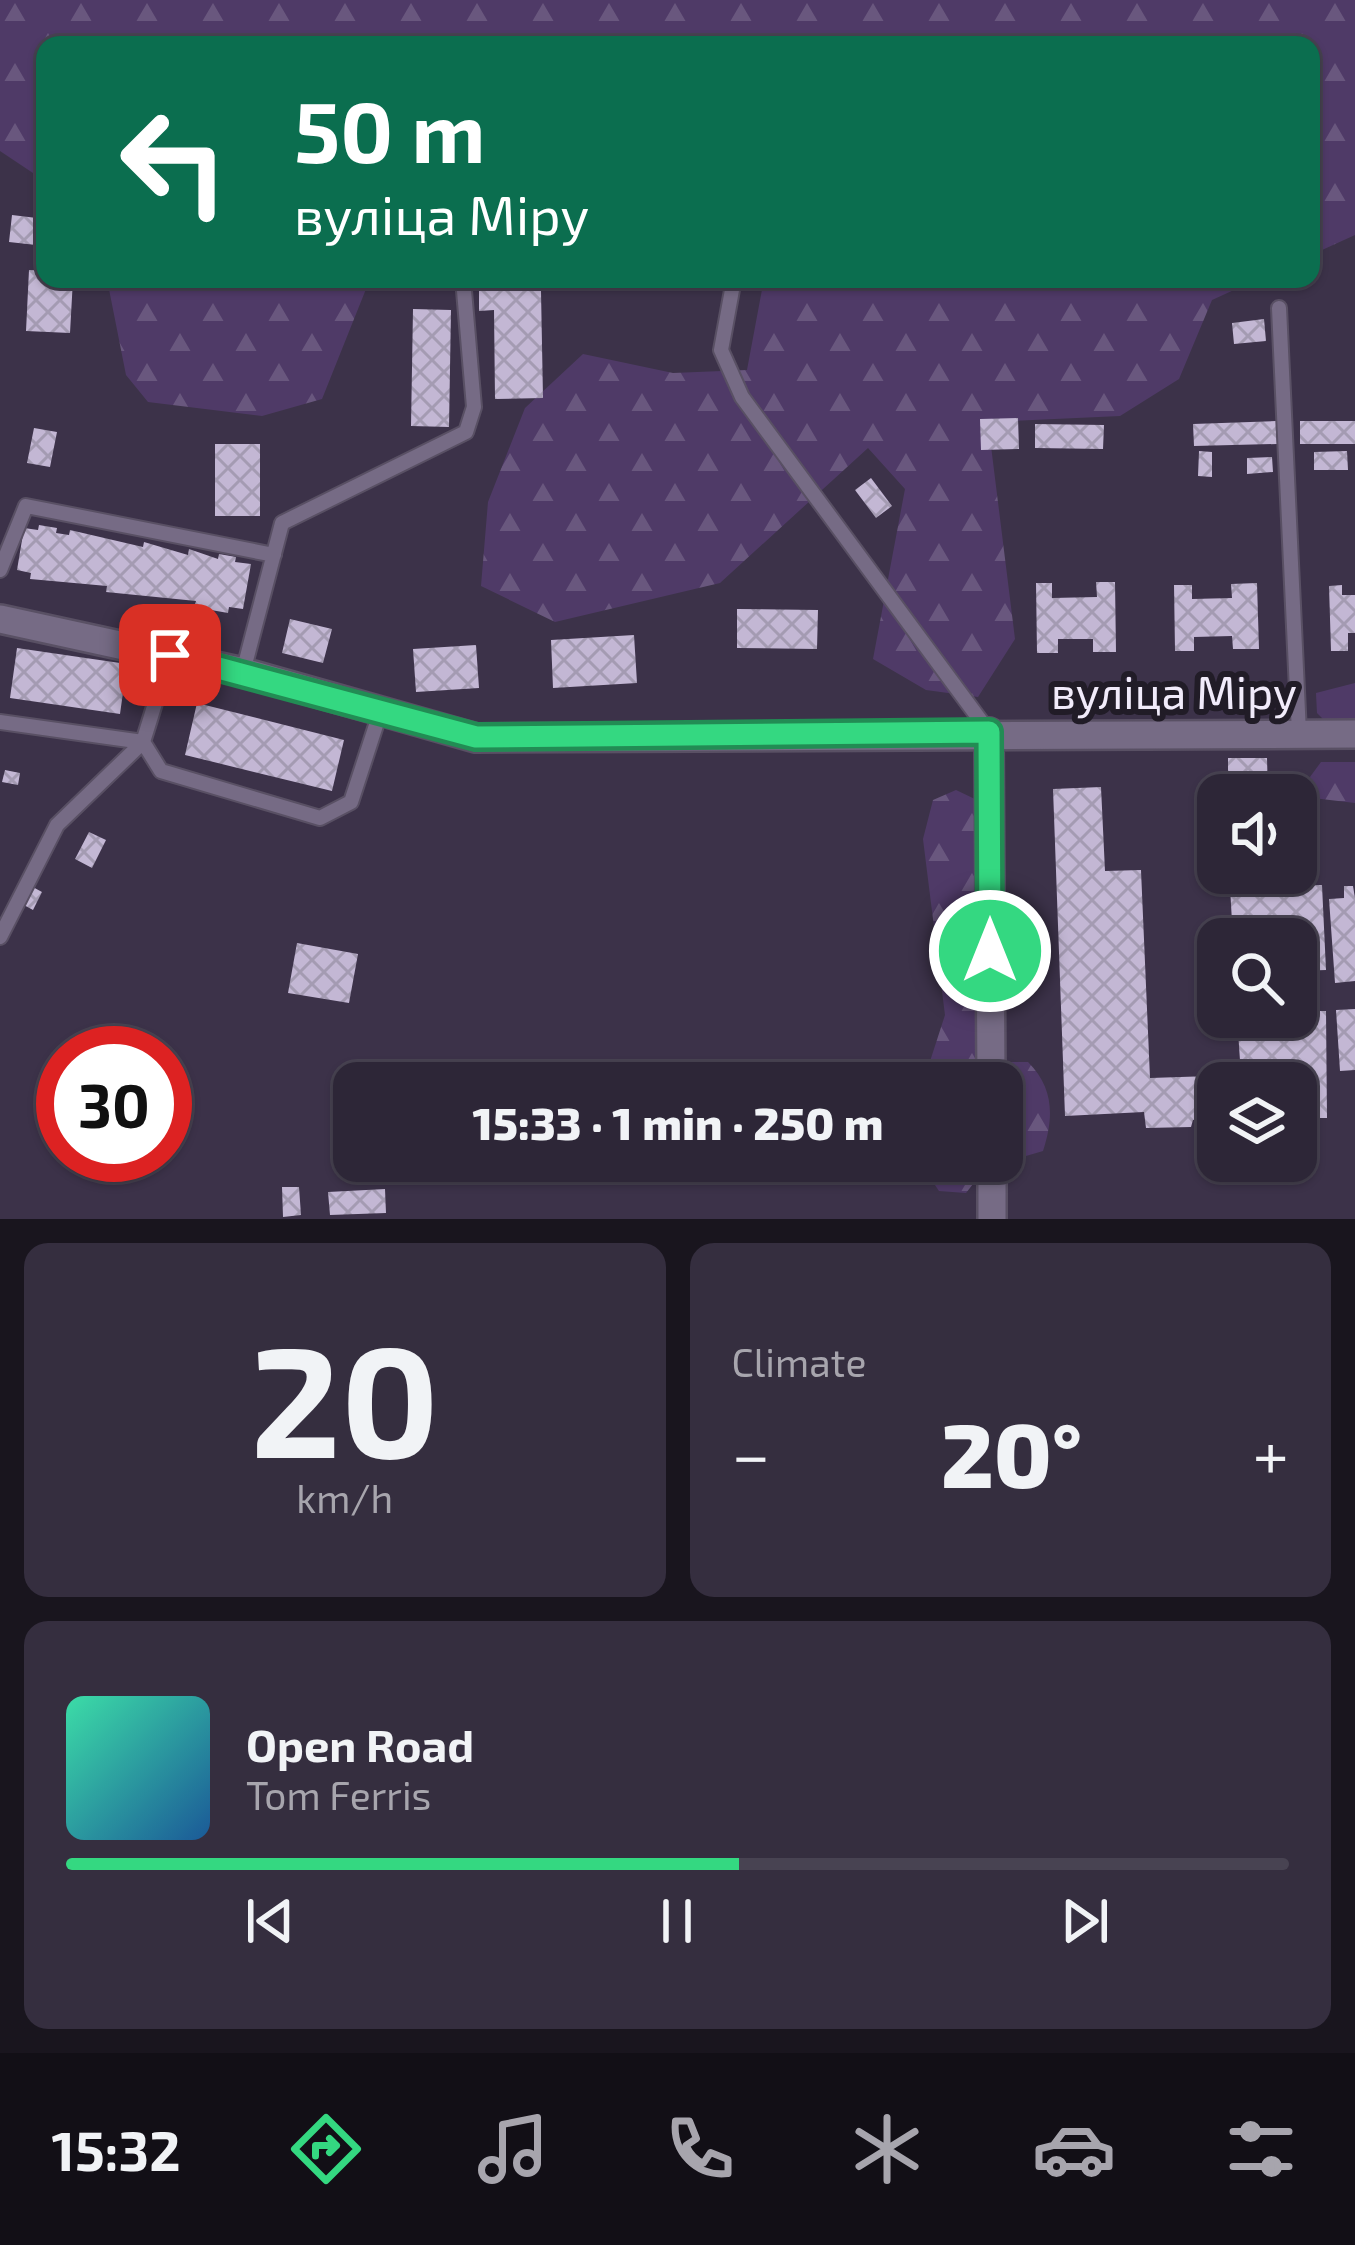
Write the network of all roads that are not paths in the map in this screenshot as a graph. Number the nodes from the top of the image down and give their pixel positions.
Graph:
1 (464, 288) edge
2 (732, 288) edge
3 (1279, 308) dead end
4 (274, 555) junction
5 (0, 570) edge
6 (0, 619) edge
7 (170, 655) junction
8 (243, 672) junction
9 (380, 713) junction
10 (0, 722) edge
11 (989, 732) junction
12 (1299, 734) junction
13 (1355, 734) edge
14 (143, 742) junction
15 (0, 937) edge
16 (991, 1062) edge
17 (992, 1182) edge
18 (992, 1219) edge

1 - 4 lane
2 - 11 lane
3 - 12 lane
4 - 5 lane
4 - 8 lane
6 - 7 street, вуліца Міру
7 - 8 street, вуліца Міру
7 - 14 lane
8 - 9 street, вуліца Міру
9 - 11 street, вуліца Міру
9 - 14 lane
10 - 14 lane
11 - 12 street, вуліца Міру
11 - 16 street
12 - 13 street, вуліца Міру
14 - 15 lane
17 - 18 street

